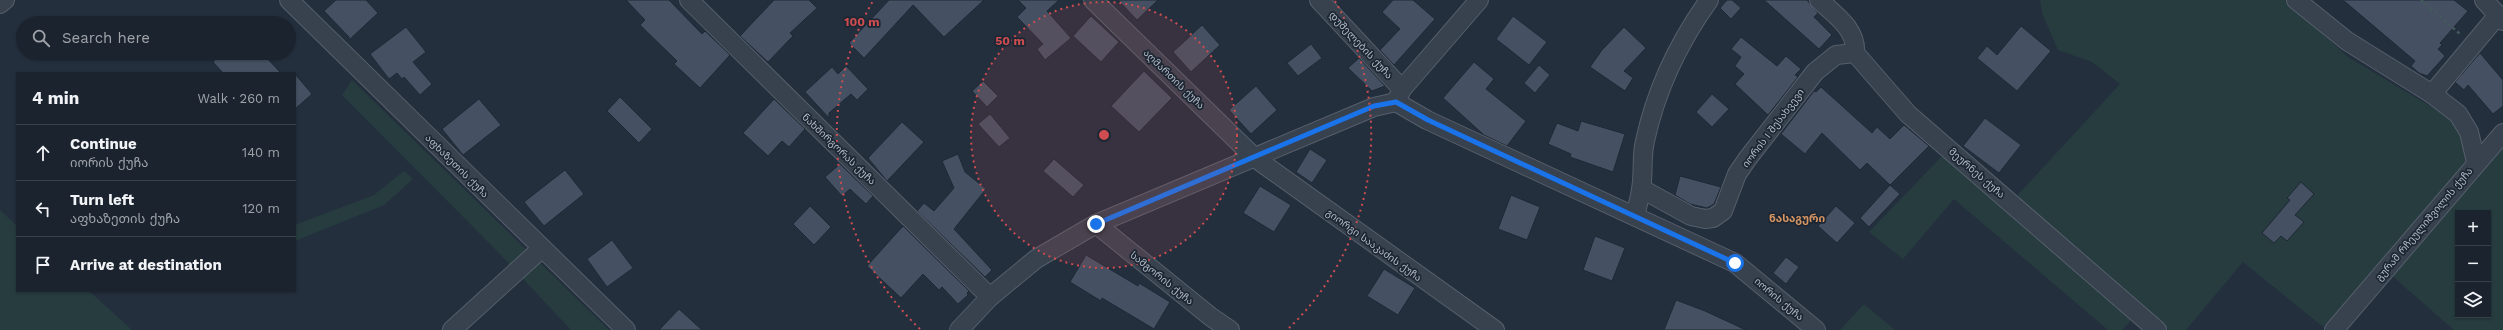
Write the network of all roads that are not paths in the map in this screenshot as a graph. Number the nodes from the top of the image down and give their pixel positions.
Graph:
1 (5, 0) edge
2 (288, 0) edge
3 (689, 0) edge
4 (1093, 0) edge
5 (1319, 0) edge
6 (1479, 0) edge
7 (1709, 0) edge
8 (1819, 0) edge
9 (2296, 0) edge
10 (2484, 0) edge
11 (0, 4) edge
12 (2501, 18) edge
13 (1855, 53) junction
14 (2432, 94) junction
15 (1399, 95) junction
16 (2503, 133) edge
17 (1255, 158) junction
18 (2476, 162) junction
19 (1642, 189) junction
20 (1635, 216) junction
21 (1096, 224) junction
22 (541, 249) junction
23 (990, 297) junction
24 (452, 330) edge
25 (626, 330) edge
26 (959, 330) edge
27 (1230, 330) edge
28 (1495, 330) edge
29 (1816, 330) edge
30 (2157, 330) edge
31 (2334, 330) edge

1 - 11 street
2 - 22 street, აფხაზეთის ქუჩა
3 - 23 street, ნახშირგორას ქუჩა
4 - 17 street, აღმართის ქუჩა
5 - 15 street, დუშელების ქუჩა
6 - 15 street
7 - 19 street
8 - 13 street
9 - 14 street, გურამ რჩეულიშვილის ქუჩა
10 - 12 street
12 - 14 street
13 - 19 street, იორის I შესახვევი
13 - 30 street, მეურნეს ქუჩა
14 - 18 street, გურამ რჩეულიშვილის ქუჩა
15 - 17 street
15 - 20 street, იორის ქუჩა
16 - 18 street
17 - 21 street
17 - 28 street, გიორგი სააკაძის ქუჩა
18 - 31 street, გურამ რჩეულიშვილის ქუჩა
19 - 20 street
20 - 29 street, იორის ქუჩა
21 - 23 street
21 - 27 street, სამგორის ქუჩა
22 - 24 street
22 - 25 street, აფხაზეთის ქუჩა
23 - 26 street

